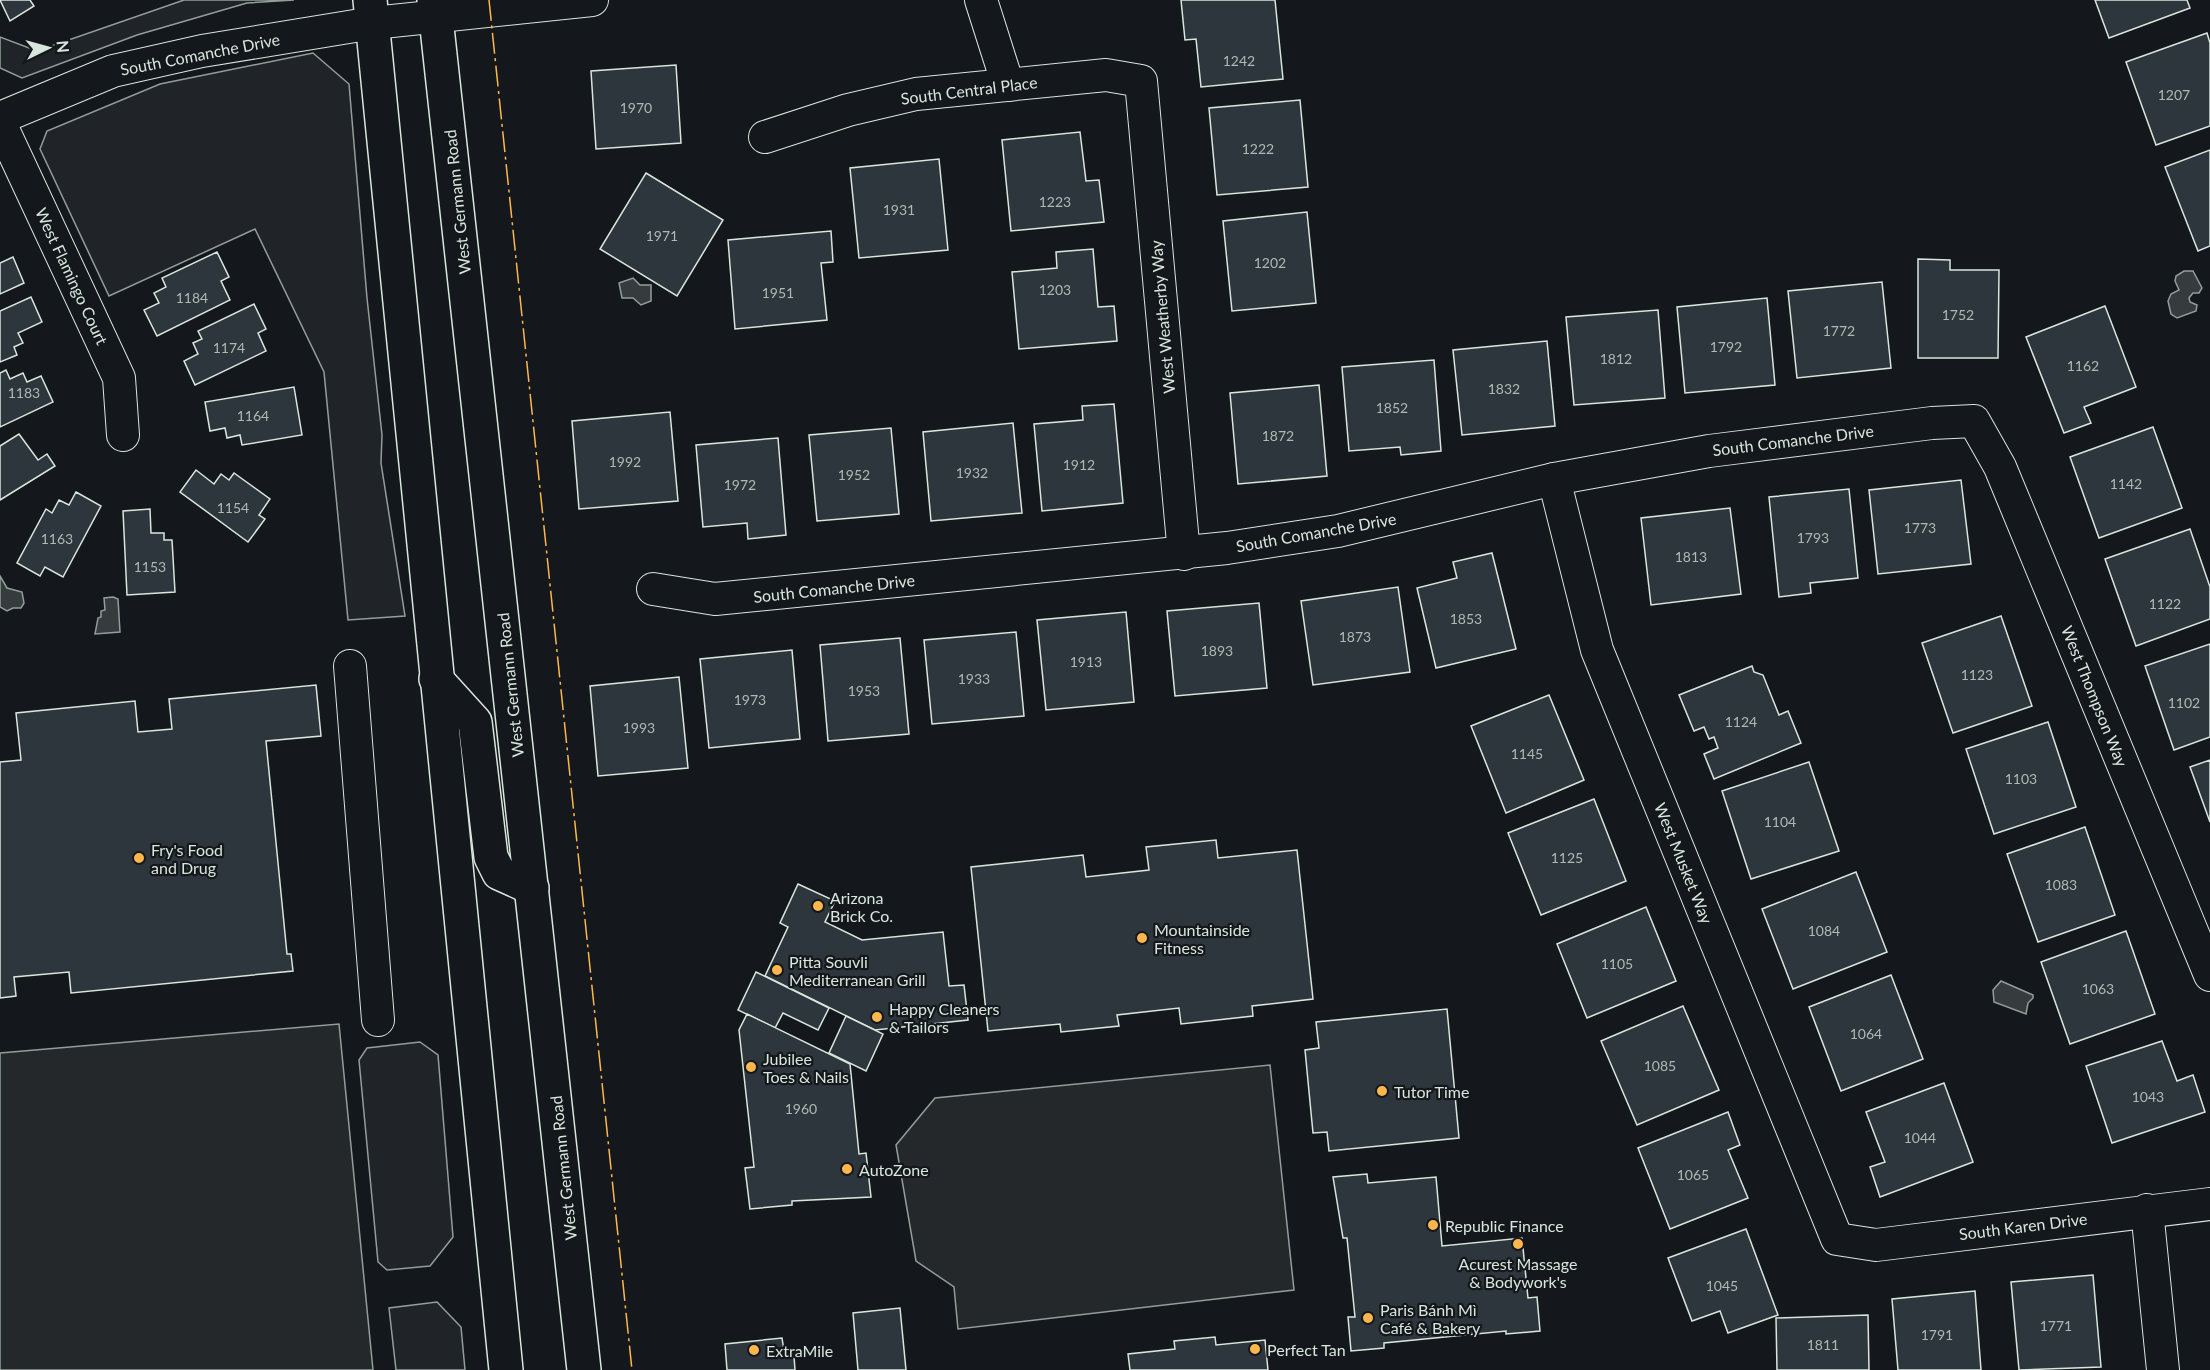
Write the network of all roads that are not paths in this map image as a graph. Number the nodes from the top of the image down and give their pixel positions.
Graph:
1 (592, 0) edge
2 (981, 0) edge
3 (435, 8) edge
4 (371, 11) edge
5 (1141, 81) joint
6 (1008, 85) junction
7 (0, 118) edge
8 (0, 123) edge
9 (765, 137) dead end
10 (1974, 421) joint
11 (123, 435) dead end
12 (1554, 478) junction
13 (1184, 554) junction
14 (653, 589) dead end
15 (350, 666) dead end
16 (436, 679) junction
17 (532, 888) junction
18 (2210, 975) edge
19 (378, 1020) dead end
20 (2210, 1204) edge
21 (2147, 1210) junction
22 (1837, 1239) joint
23 (506, 1370) edge
24 (584, 1370) edge
25 (2163, 1370) edge

1 - 3 street, South Comanche Drive
2 - 6 street
3 - 4 street, South Comanche Drive
3 - 17 main road, West Germann Road
4 - 7 street, South Comanche Drive
4 - 16 main road
5 - 6 street, South Central Place
5 - 13 street, West Weatherby Way
6 - 9 street, South Central Place
8 - 11 street, West Flamingo Court
10 - 12 street, South Comanche Drive
10 - 18 street, West Thompson Way
12 - 13 street, South Comanche Drive
12 - 22 street, West Musket Way
13 - 14 street, South Comanche Drive
15 - 19 street
16 - 17 main road
16 - 23 main road
17 - 24 main road, West Germann Road
20 - 21 street, South Karen Drive
21 - 22 street, South Karen Drive
21 - 25 street

